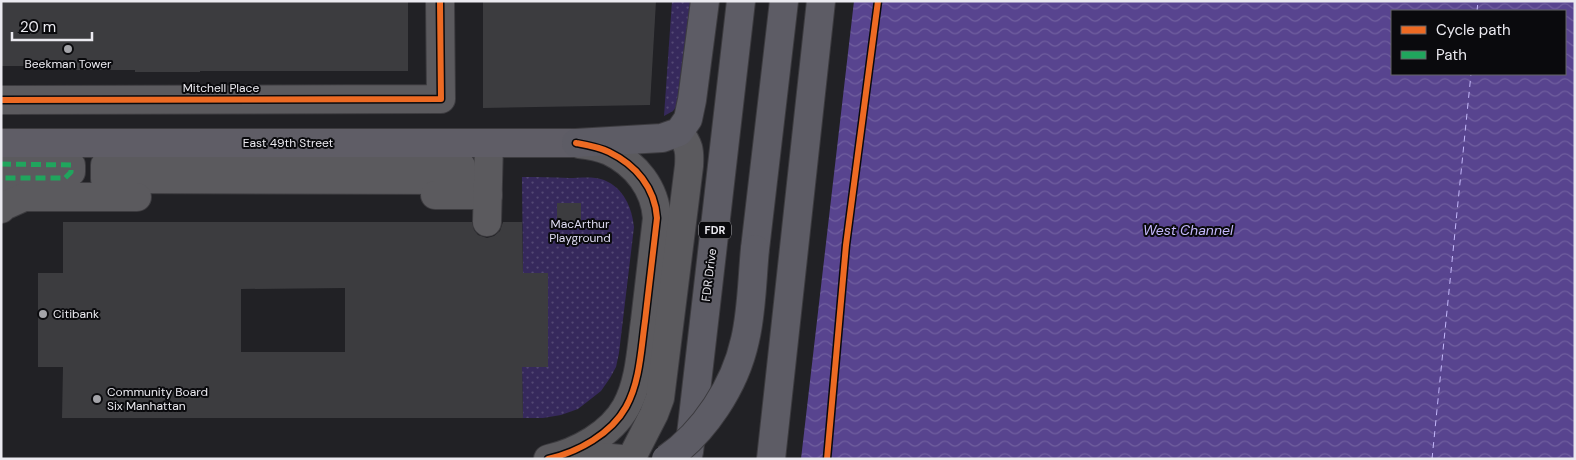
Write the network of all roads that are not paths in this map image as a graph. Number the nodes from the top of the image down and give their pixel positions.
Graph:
1 (440, 1) edge
2 (705, 1) edge
3 (741, 1) edge
4 (784, 1) edge
5 (821, 1) edge
6 (1, 100) edge
7 (679, 132) junction
8 (1, 143) edge
9 (87, 143) junction
10 (489, 143) junction
11 (576, 143) junction
12 (1, 164) edge
13 (105, 165) joint
14 (1, 180) edge
15 (488, 195) junction
16 (87, 197) junction
17 (1, 209) edge
18 (487, 222) dead end
19 (626, 408) junction
20 (548, 459) edge
21 (570, 459) edge
22 (621, 459) edge
23 (630, 459) edge
24 (666, 459) edge
25 (688, 459) edge
26 (771, 459) edge

1 - 6 street, Mitchell Place
2 - 7 highway
3 - 25 highway, FDR Drive / FDR
4 - 24 highway, bridge
5 - 26 highway
7 - 11 highway
7 - 23 street
8 - 9 main road, East 49th Street
9 - 10 main road, East 49th Street
9 - 16 street
10 - 11 main road, East 49th Street
10 - 15 street
11 - 19 street
12 - 14 street
13 - 13 street
15 - 16 street
15 - 18 street
16 - 17 street
19 - 20 street
19 - 23 street
21 - 22 street

